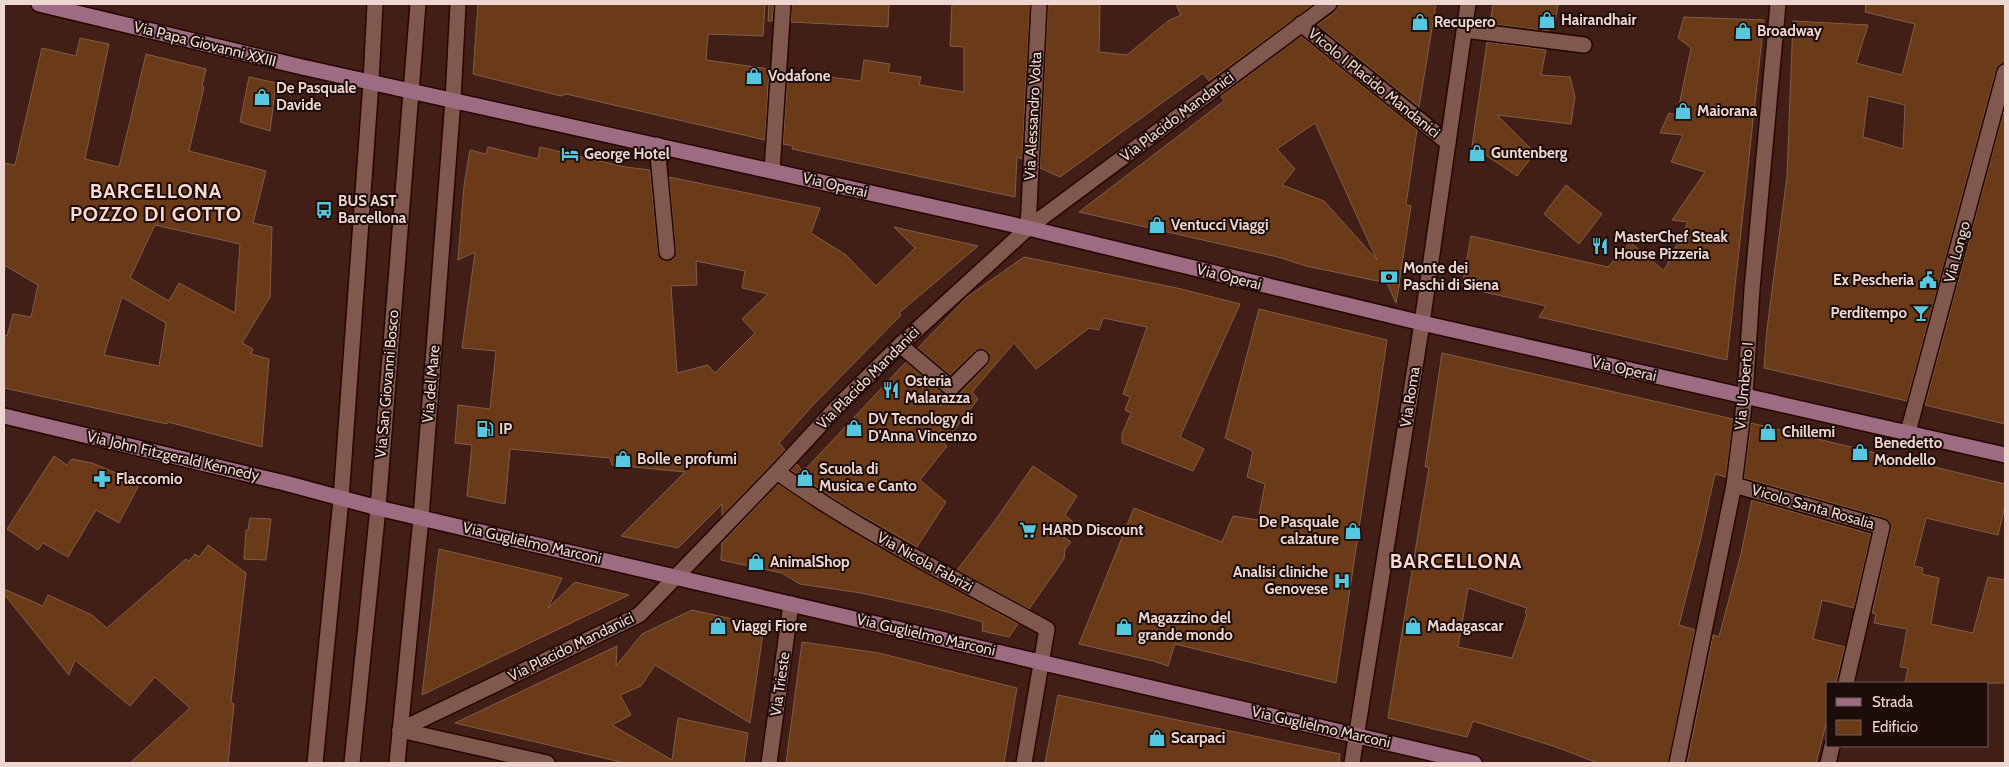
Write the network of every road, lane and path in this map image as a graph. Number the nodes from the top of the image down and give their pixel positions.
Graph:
1 (39, 4) edge
2 (375, 4) edge
3 (418, 4) edge
4 (458, 4) edge
5 (783, 4) edge
6 (1039, 4) edge
7 (1329, 4) edge
8 (1468, 4) edge
9 (1778, 4) edge
10 (1301, 24) junction
11 (1464, 30) junction
12 (1584, 45) dead end
13 (2005, 72) edge
14 (372, 82) junction
15 (412, 91) junction
16 (453, 100) junction
17 (1448, 143) junction
18 (657, 145) junction
19 (772, 171) junction
20 (1028, 228) junction
21 (667, 252) dead end
22 (1422, 323) junction
23 (900, 345) junction
24 (981, 358) dead end
25 (1745, 396) junction
26 (4, 416) edge
27 (1908, 432) junction
28 (2005, 455) edge
29 (777, 472) junction
30 (1734, 485) junction
31 (341, 499) junction
32 (378, 508) junction
33 (421, 518) junction
34 (677, 577) junction
35 (791, 604) junction
36 (1042, 662) junction
37 (1846, 682) edge
38 (400, 730) junction
39 (1356, 735) junction
40 (1832, 747) edge
41 (315, 763) edge
42 (352, 763) edge
43 (397, 763) edge
44 (547, 763) edge
45 (769, 763) edge
46 (1024, 763) edge
47 (1352, 763) edge
48 (1474, 763) edge
49 (1677, 763) edge
50 (1828, 763) edge

1 - 14 main road, Via Papa Giovanni XXIII
2 - 14 street
3 - 15 street, Via San Giovanni Bosco
4 - 16 street, Via del Mare
5 - 19 street
6 - 20 street, Via Alessandro Volta
7 - 10 street, Via Placido Mandanici
8 - 11 street, Via Roma
9 - 25 street, Via Umberto I
10 - 17 street, Vicolo I Placido Mandanici
10 - 20 street, Via Placido Mandanici
11 - 12 street
11 - 17 street, Via Roma
13 - 27 street, Via Longo
14 - 15 main road, Via Papa Giovanni XXIII
14 - 31 street
15 - 16 main road, Via Operai
15 - 32 street, Via San Giovanni Bosco
16 - 18 main road, Via Operai
16 - 33 street, Via del Mare
17 - 22 street, Via Roma
18 - 19 main road, Via Operai
18 - 21 street
19 - 20 main road, Via Operai
20 - 22 main road, Via Operai
20 - 23 street, Via Placido Mandanici
22 - 25 main road, Via Operai
22 - 39 street, Via Roma
23 - 24 street
23 - 29 street, Via Placido Mandanici
25 - 27 main road, Via Operai
25 - 30 street, Via Umberto I
26 - 31 main road, Via John Fitzgerald Kennedy
27 - 28 main road, Via Operai
29 - 34 street, Via Placido Mandanici
29 - 36 street, Via Nicola Fabrizi
30 - 37 street, Vicolo Santa Rosalia
30 - 49 street, Via Umberto I
31 - 32 main road, Via John Fitzgerald Kennedy
31 - 41 street
32 - 33 main road, Via Guglielmo Marconi
32 - 42 street, Via San Giovanni Bosco
33 - 34 main road, Via Guglielmo Marconi
33 - 38 street, Via del Mare
34 - 35 main road, Via Guglielmo Marconi
34 - 38 street, Via Placido Mandanici
35 - 36 main road, Via Guglielmo Marconi
35 - 45 street, Via Trieste
36 - 39 main road, Via Guglielmo Marconi
36 - 46 street
38 - 43 street, Via del Mare
38 - 44 street
39 - 47 street, Via Roma
39 - 48 main road, Via Guglielmo Marconi
40 - 50 street

